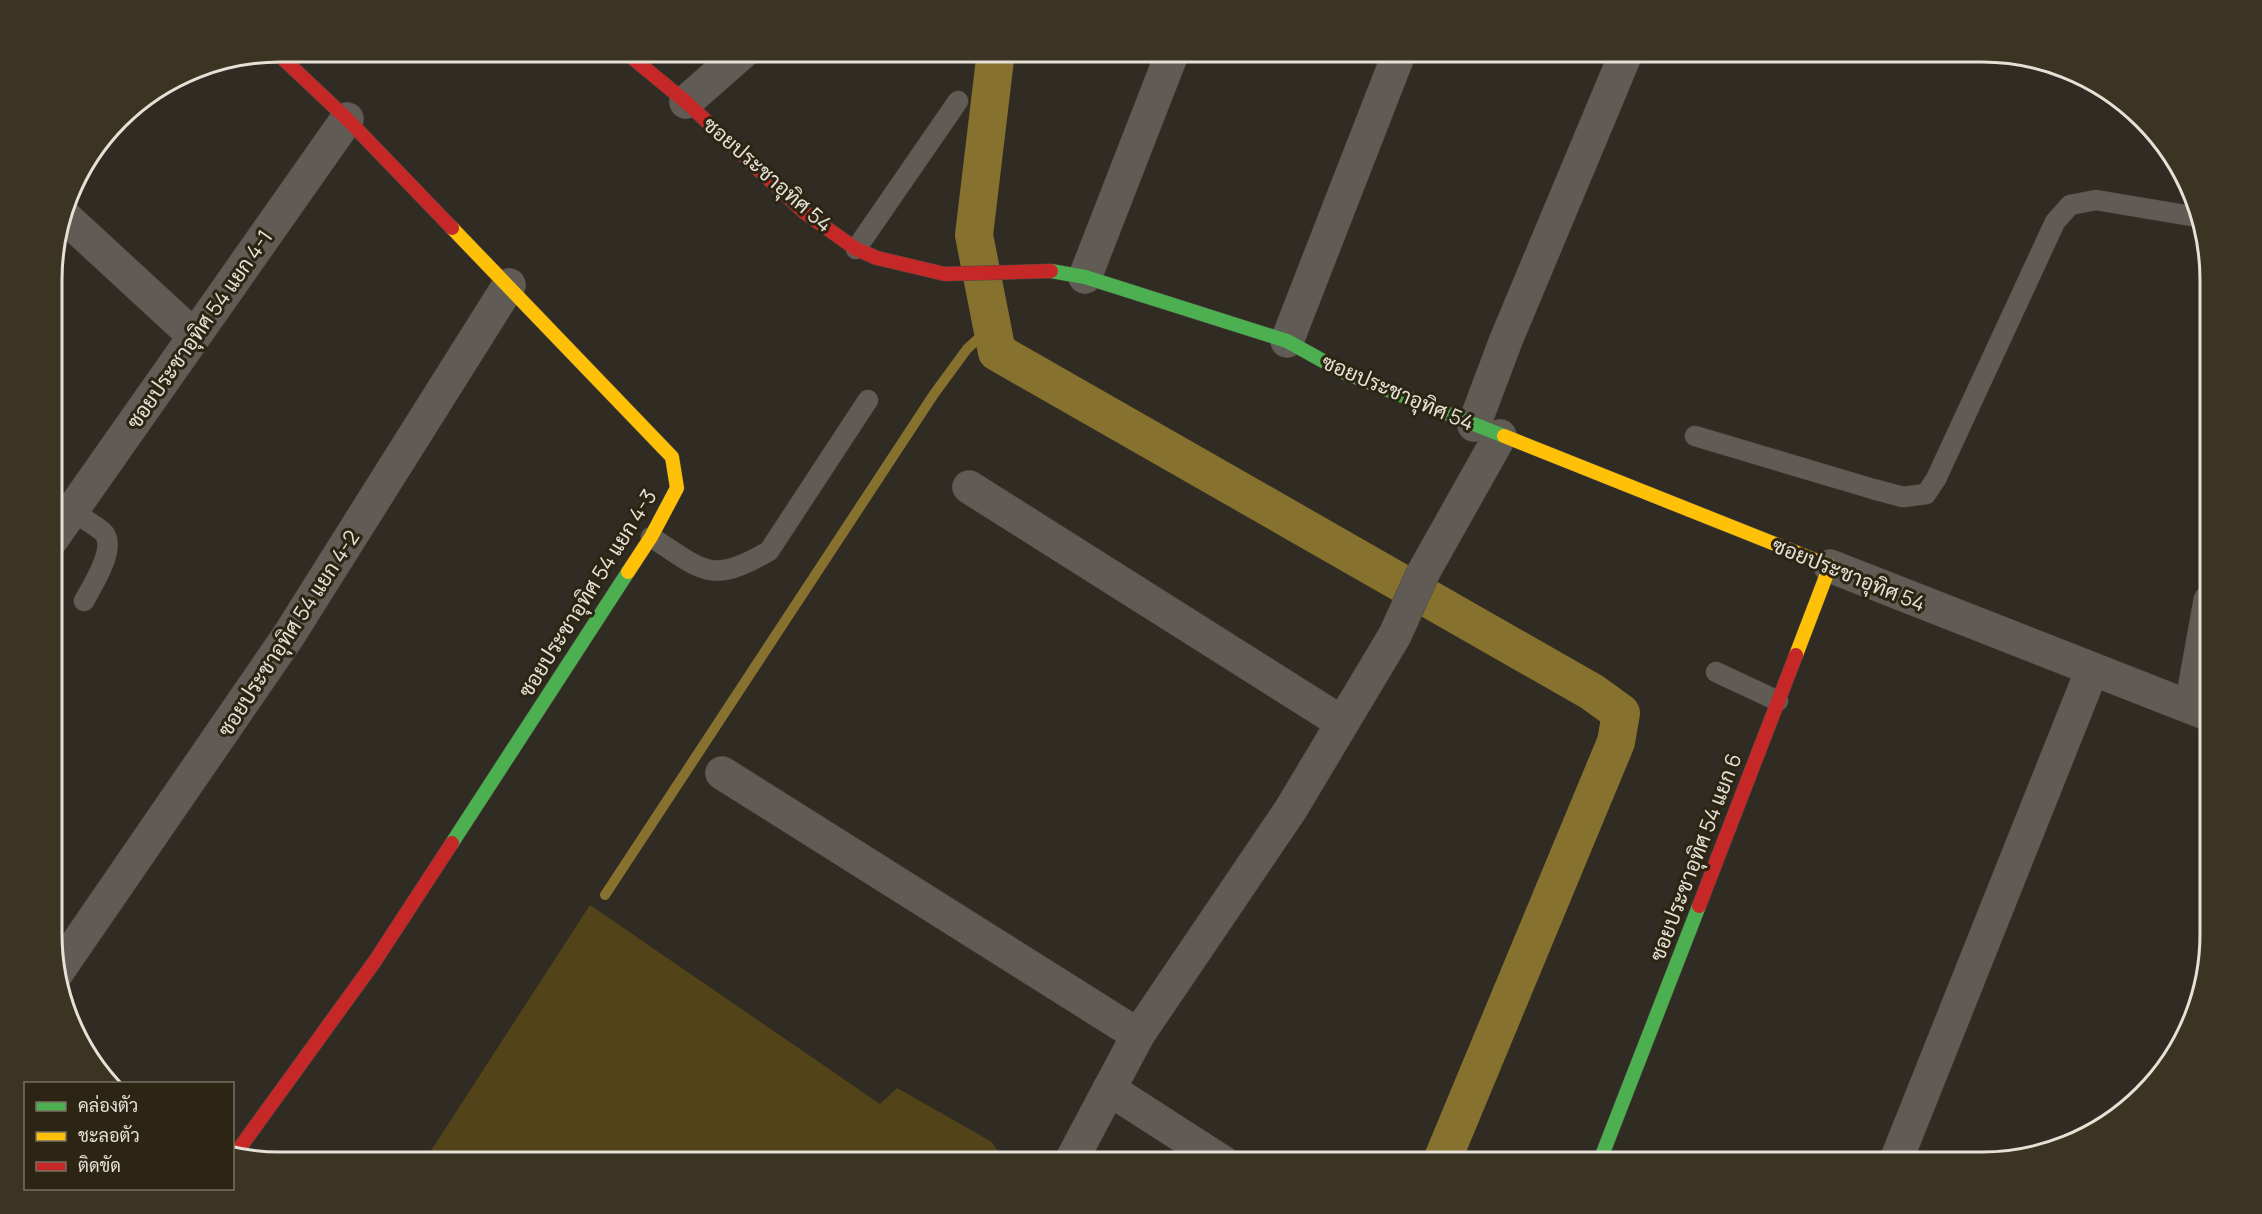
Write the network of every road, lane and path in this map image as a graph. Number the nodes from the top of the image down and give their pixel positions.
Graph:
1 (287, 62) edge
2 (637, 62) edge
3 (731, 62) edge
4 (1169, 62) edge
5 (1396, 62) edge
6 (1622, 62) edge
7 (958, 101) dead end
8 (686, 102) junction
9 (347, 119) junction
10 (2191, 216) edge
11 (70, 221) edge
12 (856, 249) junction
13 (1085, 277) junction
14 (509, 285) junction
15 (194, 336) junction
16 (1287, 341) junction
17 (868, 400) dead end
18 (1487, 430) junction
19 (1695, 436) dead end
20 (969, 487) dead end
21 (72, 511) junction
22 (62, 525) edge
23 (651, 537) junction
24 (1830, 566) junction
25 (84, 601) dead end
26 (2092, 670) junction
27 (1716, 672) dead end
28 (1778, 701) junction
29 (2200, 711) edge
30 (1341, 722) junction
31 (722, 773) dead end
32 (63, 964) edge
33 (1138, 1035) junction
34 (1109, 1089) junction
35 (239, 1148) edge
36 (1076, 1152) edge
37 (1207, 1152) edge
38 (1603, 1152) edge
39 (1899, 1152) edge

1 - 9 street, ซอยประชาอุทิศ 54 แยก 4-3
2 - 8 street, ซอยประชาอุทิศ 54
3 - 8 street
4 - 13 street
5 - 16 street
6 - 18 street
7 - 12 lane
8 - 12 street, ซอยประชาอุทิศ 54
9 - 14 street, ซอยประชาอุทิศ 54 แยก 4-3
9 - 15 street, ซอยประชาอุทิศ 54 แยก 4-1
10 - 19 lane
11 - 15 street
12 - 13 street, ซอยประชาอุทิศ 54
13 - 16 street, ซอยประชาอุทิศ 54
14 - 23 street, ซอยประชาอุทิศ 54 แยก 4-3
14 - 32 street, ซอยประชาอุทิศ 54 แยก 4-2
15 - 21 street, ซอยประชาอุทิศ 54 แยก 4-1
16 - 18 street, ซอยประชาอุทิศ 54
17 - 23 lane
18 - 24 street, ซอยประชาอุทิศ 54
18 - 30 street
20 - 30 street
21 - 22 street, ซอยประชาอุทิศ 54 แยก 4-1
21 - 25 lane
23 - 35 street, ซอยประชาอุทิศ 54 แยก 4-3
24 - 26 street, ซอยประชาอุทิศ 54
24 - 28 street, ซอยประชาอุทิศ 54 แยก 6
26 - 29 street, ซอยประชาอุทิศ 54
26 - 39 street
27 - 28 lane
28 - 38 street, ซอยประชาอุทิศ 54 แยก 6
30 - 33 street
31 - 33 street
33 - 34 street
34 - 36 street
34 - 37 street

